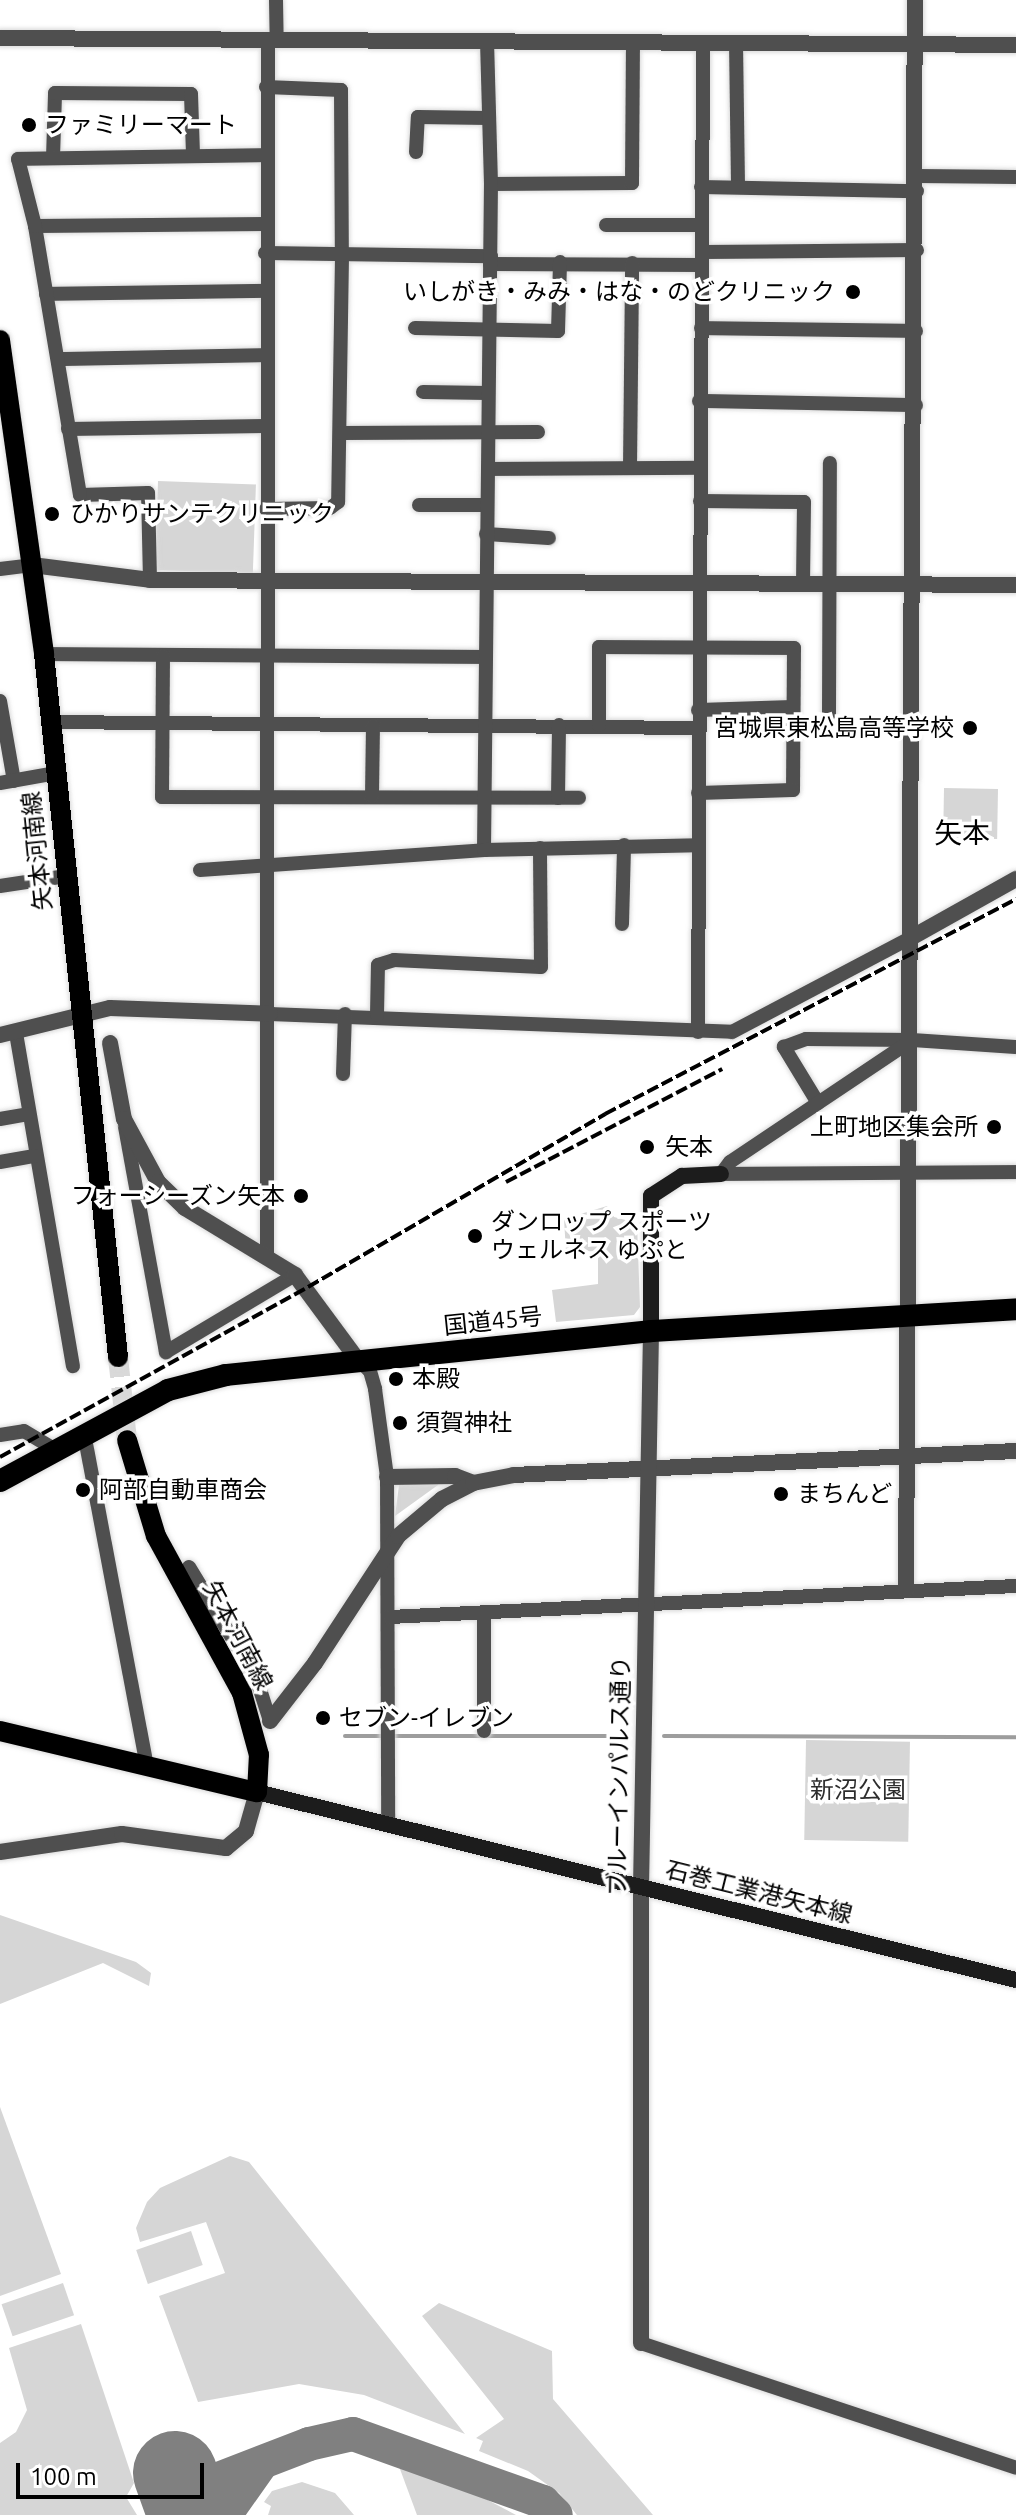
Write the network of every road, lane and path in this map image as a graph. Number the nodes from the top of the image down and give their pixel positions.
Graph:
1 (276, 0) edge
2 (915, 0) edge
3 (0, 38) edge
4 (272, 39) junction
5 (487, 41) junction
6 (633, 42) junction
7 (736, 42) junction
8 (703, 44) junction
9 (915, 45) junction
10 (1016, 45) edge
11 (266, 87) junction
12 (489, 118) junction
13 (416, 152) dead end
14 (193, 155) junction
15 (267, 155) junction
16 (53, 158) junction
17 (1016, 177) edge
18 (917, 183) junction
19 (491, 184) junction
20 (738, 185) junction
21 (701, 187) junction
22 (266, 224) junction
23 (606, 225) dead end
24 (700, 225) junction
25 (35, 226) junction
26 (917, 250) junction
27 (265, 253) junction
28 (342, 256) junction
29 (702, 259) junction
30 (490, 260) junction
31 (560, 262) junction
32 (632, 263) junction
33 (264, 291) junction
34 (46, 294) junction
35 (415, 328) dead end
36 (487, 328) junction
37 (701, 328) junction
38 (916, 331) junction
39 (1, 347) edge
40 (265, 355) junction
41 (58, 359) junction
42 (423, 392) dead end
43 (488, 393) junction
44 (699, 401) junction
45 (916, 405) junction
46 (265, 426) junction
47 (68, 429) junction
48 (488, 431) junction
49 (538, 432) dead end
50 (341, 433) junction
51 (830, 463) dead end
52 (630, 467) junction
53 (698, 468) junction
54 (488, 469) junction
55 (700, 501) junction
56 (419, 505) dead end
57 (486, 505) junction
58 (266, 509) junction
59 (486, 534) junction
60 (549, 538) dead end
61 (32, 565) junction
62 (0, 569) edge
63 (268, 577) junction
64 (485, 578) junction
65 (150, 580) junction
66 (702, 581) junction
67 (803, 581) junction
68 (830, 581) junction
69 (914, 584) junction
70 (1016, 585) edge
71 (702, 646) junction
72 (44, 654) junction
73 (269, 655) junction
74 (163, 656) junction
75 (484, 657) junction
76 (0, 701) edge
77 (793, 707) junction
78 (698, 710) junction
79 (829, 714) dead end
80 (163, 721) junction
81 (49, 722) junction
82 (559, 725) junction
83 (599, 725) junction
84 (269, 726) junction
85 (373, 726) junction
86 (486, 726) junction
87 (698, 728) junction
88 (56, 773) junction
89 (7, 782) edge
90 (698, 793) junction
91 (269, 795) junction
92 (372, 796) junction
93 (483, 798) junction
94 (558, 798) junction
95 (579, 798) dead end
96 (624, 845) junction
97 (697, 845) junction
98 (540, 848) junction
99 (484, 850) junction
100 (268, 867) junction
101 (200, 870) dead end
102 (66, 876) junction
103 (1016, 879) edge
104 (0, 886) edge
105 (622, 924) dead end
106 (914, 936) junction
107 (270, 1014) junction
108 (345, 1014) junction
109 (81, 1015) junction
110 (377, 1015) junction
111 (698, 1032) junction
112 (8, 1034) edge
113 (912, 1040) junction
114 (110, 1043) dead end
115 (1016, 1047) edge
116 (343, 1074) dead end
117 (818, 1103) junction
118 (27, 1114) junction
119 (0, 1119) edge
120 (124, 1119) junction
121 (34, 1156) junction
122 (0, 1162) edge
123 (1016, 1172) edge
124 (721, 1174) junction
125 (910, 1175) junction
126 (267, 1254) junction
127 (295, 1275) junction
128 (1016, 1309) edge
129 (911, 1315) junction
130 (651, 1331) junction
131 (118, 1357) tunnel mouth
132 (358, 1360) junction
133 (73, 1366) dead end
134 (84, 1433) junction
135 (0, 1435) edge
136 (127, 1440) tunnel mouth
137 (56, 1450) junction
138 (1016, 1451) edge
139 (907, 1457) junction
140 (650, 1469) junction
141 (387, 1477) junction
142 (0, 1481) edge
143 (473, 1483) junction
144 (384, 1556) junction
145 (189, 1567) dead end
146 (1016, 1586) edge
147 (906, 1590) junction
148 (645, 1603) junction
149 (484, 1613) junction
150 (390, 1617) junction
151 (270, 1721) joint
152 (0, 1731) edge
153 (484, 1731) dead end
154 (147, 1767) junction
155 (257, 1792) junction
156 (388, 1824) junction
157 (0, 1852) edge
158 (641, 1888) junction
159 (1016, 1980) edge
160 (641, 2343) joint
161 (1016, 2468) edge

1 - 4 street
2 - 9 street
3 - 4 street
4 - 5 street
4 - 11 street
5 - 6 street
5 - 12 street
6 - 8 street
6 - 19 street
7 - 8 street
7 - 9 street
7 - 20 street
8 - 21 street
9 - 10 street
9 - 18 street
11 - 15 street
11 - 28 street
12 - 13 street
12 - 19 street
14 - 15 street
14 - 16 street
14 - 16 street
15 - 22 street
16 - 25 street
17 - 18 street
18 - 20 street
18 - 26 street
19 - 30 street
20 - 21 street
21 - 24 street
22 - 25 street
22 - 27 street
23 - 24 street
24 - 29 street
25 - 34 street
26 - 29 street
26 - 38 street
27 - 28 street
27 - 33 street
28 - 30 street
28 - 50 street
29 - 32 street
29 - 37 street
30 - 31 street
30 - 36 street
31 - 32 street
31 - 36 street
32 - 52 street
33 - 34 street
33 - 40 street
34 - 41 street
35 - 36 street
36 - 43 street
37 - 38 street
37 - 44 street
38 - 45 street
39 - 61 main road, 矢本河南線
40 - 41 street
40 - 46 street
41 - 47 street
42 - 43 street
43 - 48 street
44 - 45 street
44 - 53 street
45 - 69 street
46 - 47 street
46 - 58 street
47 - 65 street
48 - 49 street
48 - 50 street
48 - 54 street
50 - 58 street
51 - 68 street
52 - 53 street
52 - 54 street
53 - 55 street
54 - 57 street
55 - 66 street
55 - 67 street
56 - 57 street
57 - 59 street
58 - 63 street
59 - 60 street
59 - 64 street
61 - 62 street
61 - 65 street
61 - 72 main road, 矢本河南線
63 - 64 street
63 - 65 street
63 - 73 street
64 - 66 street
64 - 75 street
66 - 67 street
66 - 71 street
67 - 68 street
68 - 69 street
68 - 79 street
69 - 70 street
69 - 106 street
71 - 77 street
71 - 78 street
71 - 83 street
72 - 74 street
72 - 81 main road, 矢本河南線
73 - 74 street
73 - 75 street
73 - 84 street
74 - 80 street
75 - 86 street
76 - 89 street
77 - 78 street
77 - 90 street
78 - 87 street
80 - 81 street
80 - 84 street
80 - 91 street
81 - 88 main road, 矢本河南線
82 - 83 street
82 - 86 street
82 - 94 street
83 - 87 street
84 - 85 street
84 - 91 street
85 - 86 street
85 - 92 street
86 - 93 street
87 - 90 street
88 - 89 street
88 - 102 main road, 矢本河南線
90 - 97 street
91 - 92 street
91 - 100 street
92 - 93 street
93 - 94 street
93 - 99 street
94 - 95 street
96 - 97 street
96 - 98 street
96 - 105 street
97 - 111 street
98 - 99 street
98 - 110 street
99 - 100 street
100 - 101 street
100 - 107 street
102 - 104 street
102 - 109 main road, 矢本河南線
103 - 106 street
106 - 111 street
106 - 113 street
107 - 108 street
107 - 109 street
107 - 126 street
108 - 110 street
108 - 116 street
109 - 112 street
109 - 131 main road, 矢本河南線
110 - 111 street
112 - 118 street
113 - 115 street
113 - 117 street
113 - 117 street
113 - 125 street
114 - 120 street
117 - 124 street
118 - 119 street
118 - 121 street
120 - 126 street
120 - 127 street
121 - 122 street
121 - 133 street
123 - 125 street
124 - 125 street
124 - 130 main road, ブルーインパルス通り
125 - 129 street
126 - 127 street
127 - 132 street
128 - 129 highway, 国道45号
129 - 130 highway, 国道45号
129 - 139 street
130 - 132 highway, 国道45号
130 - 140 street, ブルーインパルス通り
132 - 134 highway, 国道45号
132 - 141 street
134 - 137 highway, 国道45号
134 - 154 street
135 - 137 street
136 - 155 main road, 矢本河南線
137 - 142 highway, 国道45号
138 - 139 street
139 - 140 street
139 - 147 street
140 - 143 street
140 - 148 street, ブルーインパルス通り
141 - 143 street
141 - 144 street
143 - 144 street
144 - 150 street
144 - 151 street
145 - 151 street
146 - 147 street
147 - 148 street
148 - 149 street
148 - 158 street, ブルーインパルス通り
149 - 150 street
149 - 153 street
150 - 156 street
152 - 154 main road
154 - 155 main road
155 - 156 main road, 石巻工業港矢本線
155 - 157 street
156 - 158 main road, 石巻工業港矢本線
158 - 159 main road, 石巻工業港矢本線
158 - 160 street, ブルーインパルス通り
160 - 161 street

